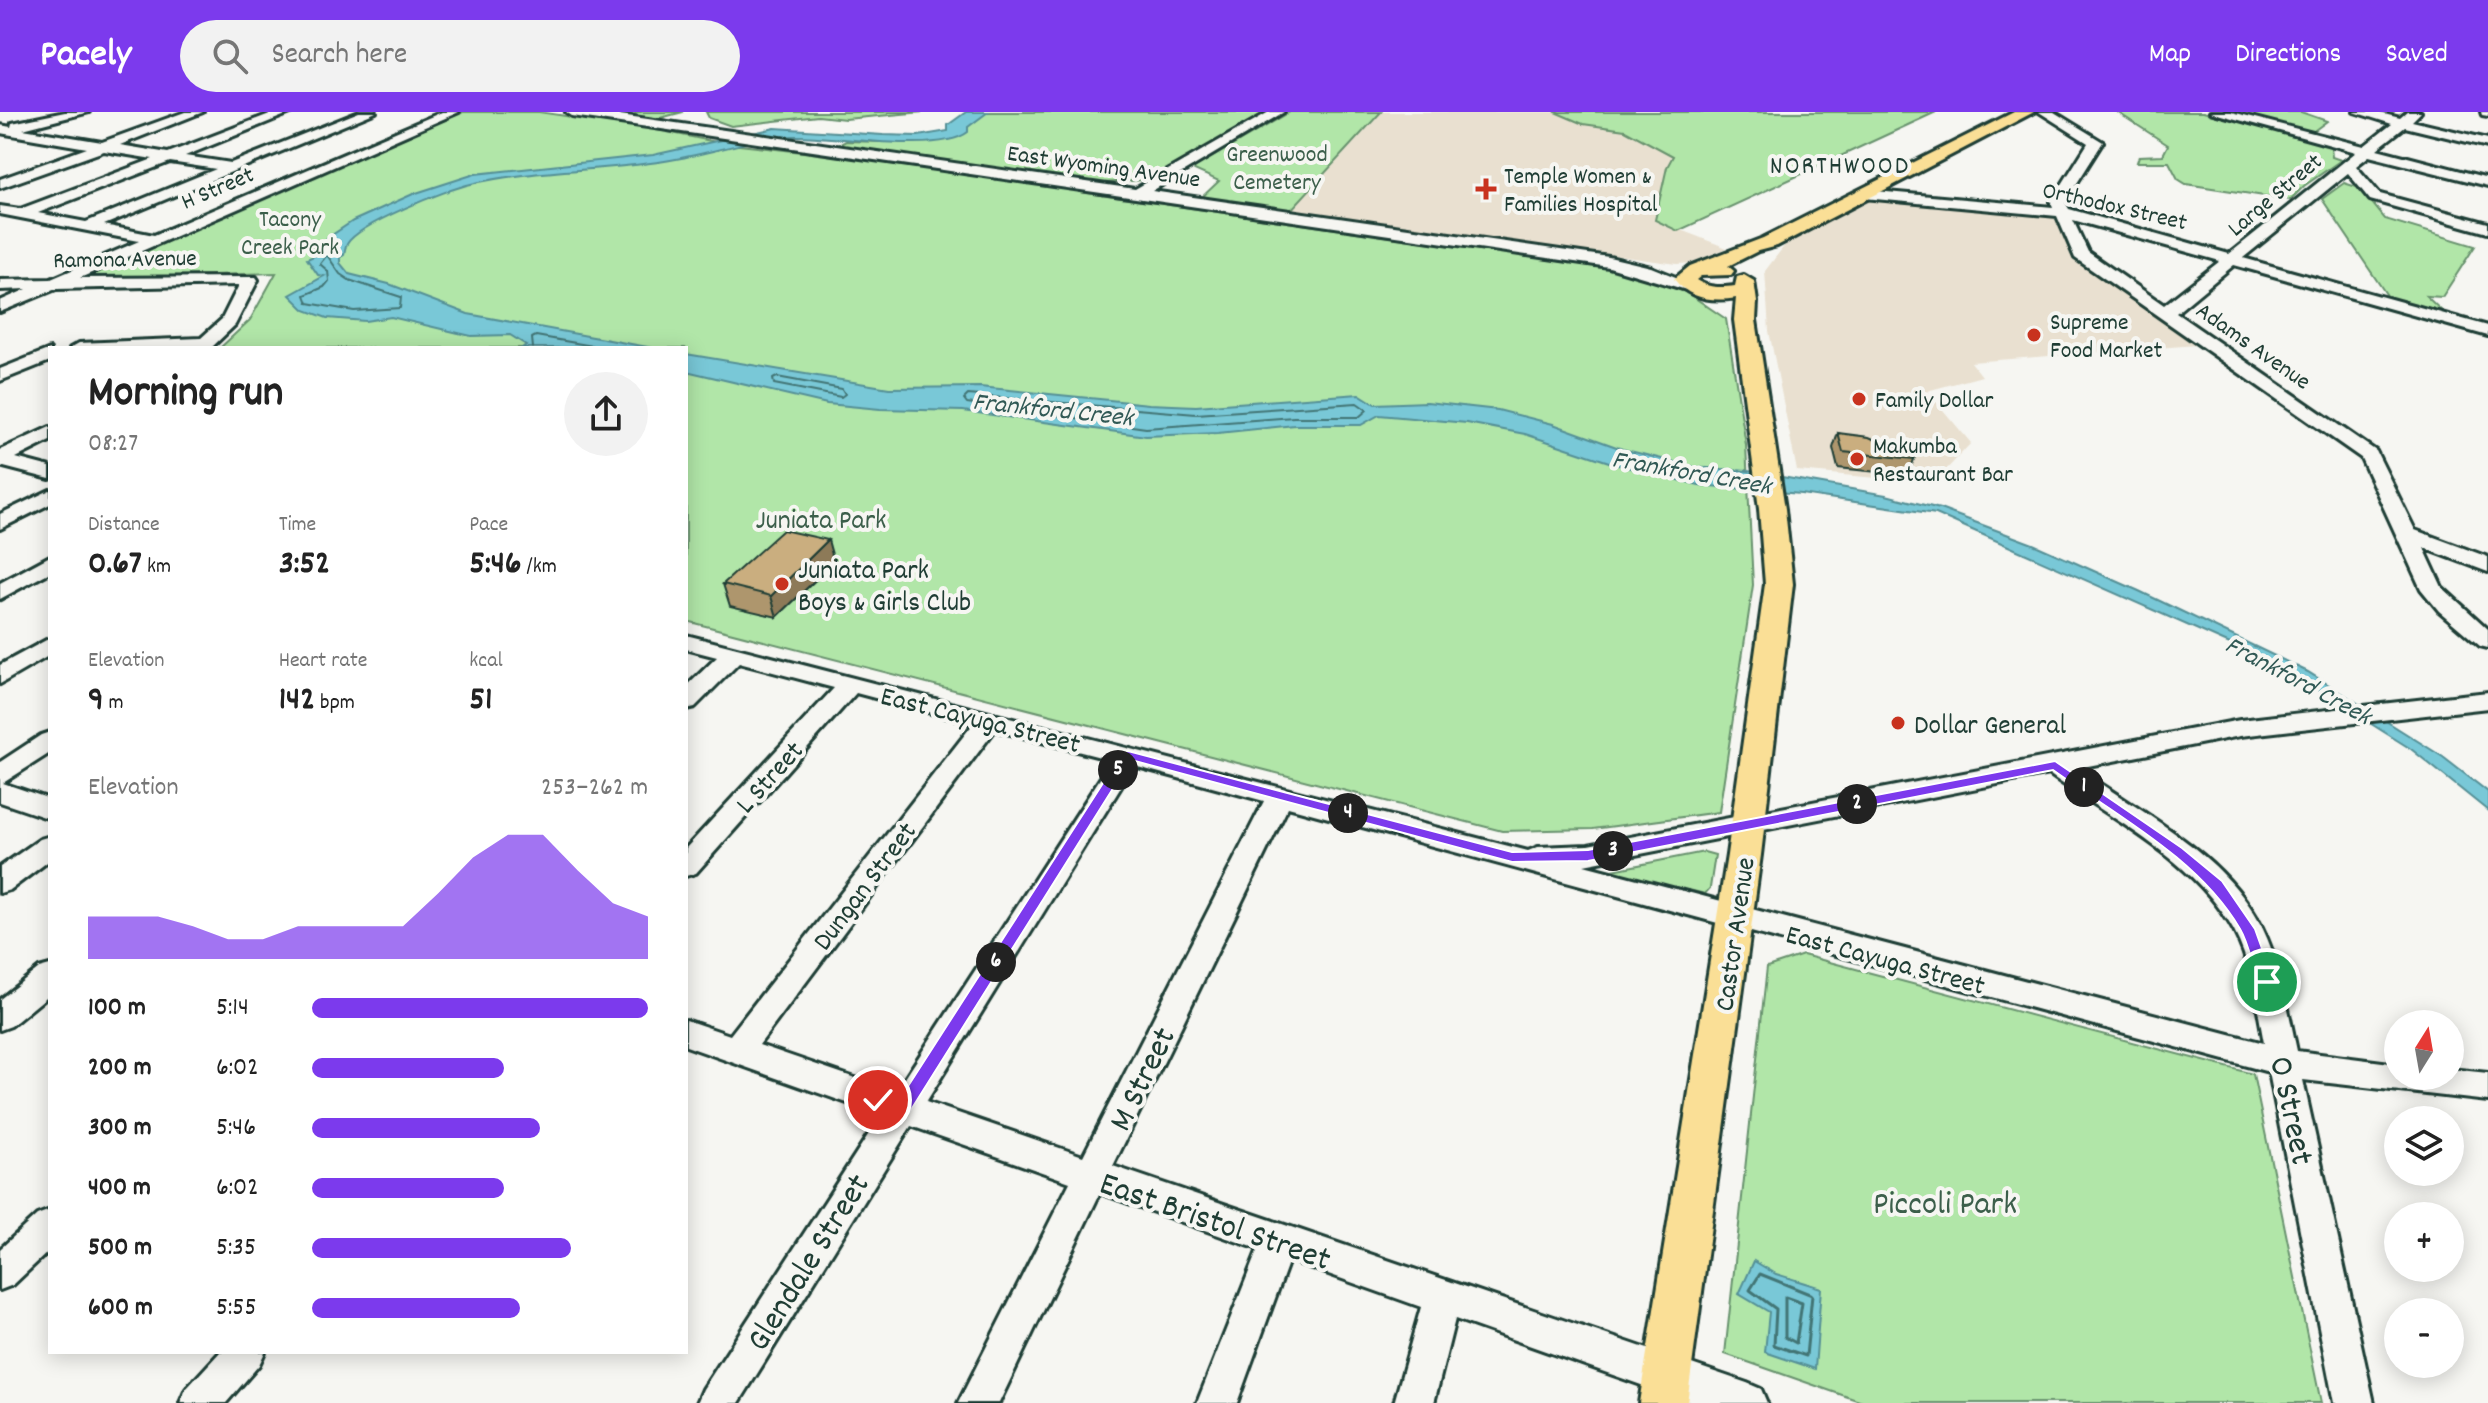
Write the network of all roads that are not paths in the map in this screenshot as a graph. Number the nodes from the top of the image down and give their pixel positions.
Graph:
1 (83, 112) edge
2 (197, 112) edge
3 (287, 112) edge
4 (370, 112) edge
5 (453, 112) edge
6 (572, 112) edge
7 (1278, 112) edge
8 (2045, 112) edge
9 (2216, 112) edge
10 (2360, 112) edge
11 (2415, 112) edge
12 (2018, 115) edge
13 (2402, 122) junction
14 (1, 129) edge
15 (2488, 143) edge
16 (102, 146) junction
17 (2366, 151) junction
18 (169, 158) junction
19 (2348, 165) junction
20 (0, 168) edge
21 (232, 168) junction
22 (28, 174) junction
23 (296, 179) junction
24 (1162, 179) junction
25 (2488, 182) edge
26 (0, 184) edge
27 (1092, 188) junction
28 (1137, 194) junction
29 (1864, 194) junction
30 (0, 210) edge
31 (2061, 212) junction
32 (22, 214) junction
33 (87, 227) junction
34 (2488, 228) edge
35 (156, 240) junction
36 (1770, 242) junction
37 (2233, 259) junction
38 (1700, 279) junction
39 (54, 284) junction
40 (0, 285) edge
41 (1744, 285) junction
42 (0, 307) edge
43 (2164, 314) junction
44 (1745, 320) junction
45 (2488, 331) edge
46 (204, 345) edge
47 (162, 346) edge
48 (48, 355) edge
49 (0, 376) edge
50 (48, 434) edge
51 (0, 459) edge
52 (48, 472) edge
53 (48, 497) edge
54 (0, 523) edge
55 (2406, 534) junction
56 (48, 564) edge
57 (2488, 565) edge
58 (0, 592) edge
59 (2488, 641) edge
60 (688, 643) edge
61 (48, 646) edge
62 (734, 655) junction
63 (0, 676) edge
64 (850, 685) junction
65 (688, 699) edge
66 (2488, 700) edge
67 (990, 719) junction
68 (48, 742) edge
69 (1128, 755) junction
70 (2055, 765) junction
71 (0, 775) edge
72 (0, 792) edge
73 (1280, 796) junction
74 (48, 808) edge
75 (1748, 825) junction
76 (48, 847) edge
77 (1512, 857) junction
78 (688, 864) edge
79 (0, 882) edge
80 (1735, 918) junction
81 (48, 979) edge
82 (0, 1017) edge
83 (688, 1034) edge
84 (736, 1051) junction
85 (2284, 1062) junction
86 (2488, 1087) edge
87 (903, 1108) junction
88 (1092, 1176) junction
89 (48, 1229) edge
90 (1279, 1240) junction
91 (0, 1273) edge
92 (1442, 1296) junction
93 (244, 1354) edge
94 (1665, 1389) edge
95 (200, 1403) edge
96 (717, 1403) edge
97 (978, 1403) edge
98 (1217, 1403) edge
99 (1414, 1403) edge
100 (1747, 1403) edge
101 (2354, 1403) edge

1 - 14 street
2 - 16 street
3 - 18 street
4 - 21 street
5 - 23 street, H Street
6 - 27 street, East Wyoming Avenue
7 - 24 street
8 - 31 street
9 - 17 street
10 - 13 street
11 - 13 street, Large Street
12 - 29 main road
13 - 15 street
13 - 17 street, Large Street
14 - 16 street
16 - 18 street
16 - 22 street
17 - 19 street, Large Street
17 - 25 street
18 - 21 street
18 - 32 street
19 - 34 street
19 - 37 street, Large Street
20 - 22 street
21 - 23 street
21 - 33 street
22 - 26 street
23 - 35 street, H Street
24 - 27 street
24 - 28 street
27 - 28 street, East Wyoming Avenue
28 - 38 street, East Wyoming Avenue
29 - 31 street, Orthodox Street
29 - 36 main road
30 - 32 street
31 - 37 street, Orthodox Street
31 - 43 street, Adams Avenue
32 - 33 street
33 - 35 street
35 - 39 street, H Street
36 - 38 main road
36 - 41 main road
37 - 43 street, Large Street
37 - 45 street, Orthodox Street
38 - 41 main road
38 - 44 main road
39 - 40 street, Ramona Avenue
39 - 42 street, H Street
39 - 46 street, Ramona Avenue
41 - 44 main road, Castor Avenue
43 - 55 street, Adams Avenue
44 - 75 main road, Castor Avenue
46 - 47 street
48 - 49 street
50 - 51 street
51 - 52 street
53 - 54 street
55 - 57 street
55 - 59 street, Adams Avenue
56 - 58 street
60 - 62 street, East Cayuga Street
61 - 63 street
62 - 64 street, East Cayuga Street
62 - 65 street
64 - 67 street, East Cayuga Street
64 - 78 street, L Street
66 - 70 street
67 - 69 street, East Cayuga Street
67 - 84 street, Dungan Street
68 - 71 street
69 - 73 street, East Cayuga Street
69 - 87 street, Glendale Street
70 - 75 street
70 - 85 street, O Street
72 - 74 street
73 - 77 street, East Cayuga Street
73 - 88 street, M Street
75 - 77 street
75 - 80 main road, Castor Avenue
76 - 79 street
77 - 80 street, East Cayuga Street
80 - 85 street, East Cayuga Street
80 - 94 main road, Castor Avenue
81 - 82 street
83 - 84 street, East Bristol Street
84 - 87 street, East Bristol Street
85 - 86 street, East Cayuga Street
85 - 101 street, O Street
87 - 88 street, East Bristol Street
87 - 96 street, Glendale Street
88 - 90 street, East Bristol Street
88 - 97 street, M Street
89 - 91 street
90 - 92 street, East Bristol Street
90 - 98 street
92 - 94 street, East Bristol Street
92 - 99 street
93 - 95 street
94 - 100 street, East Bristol Street

